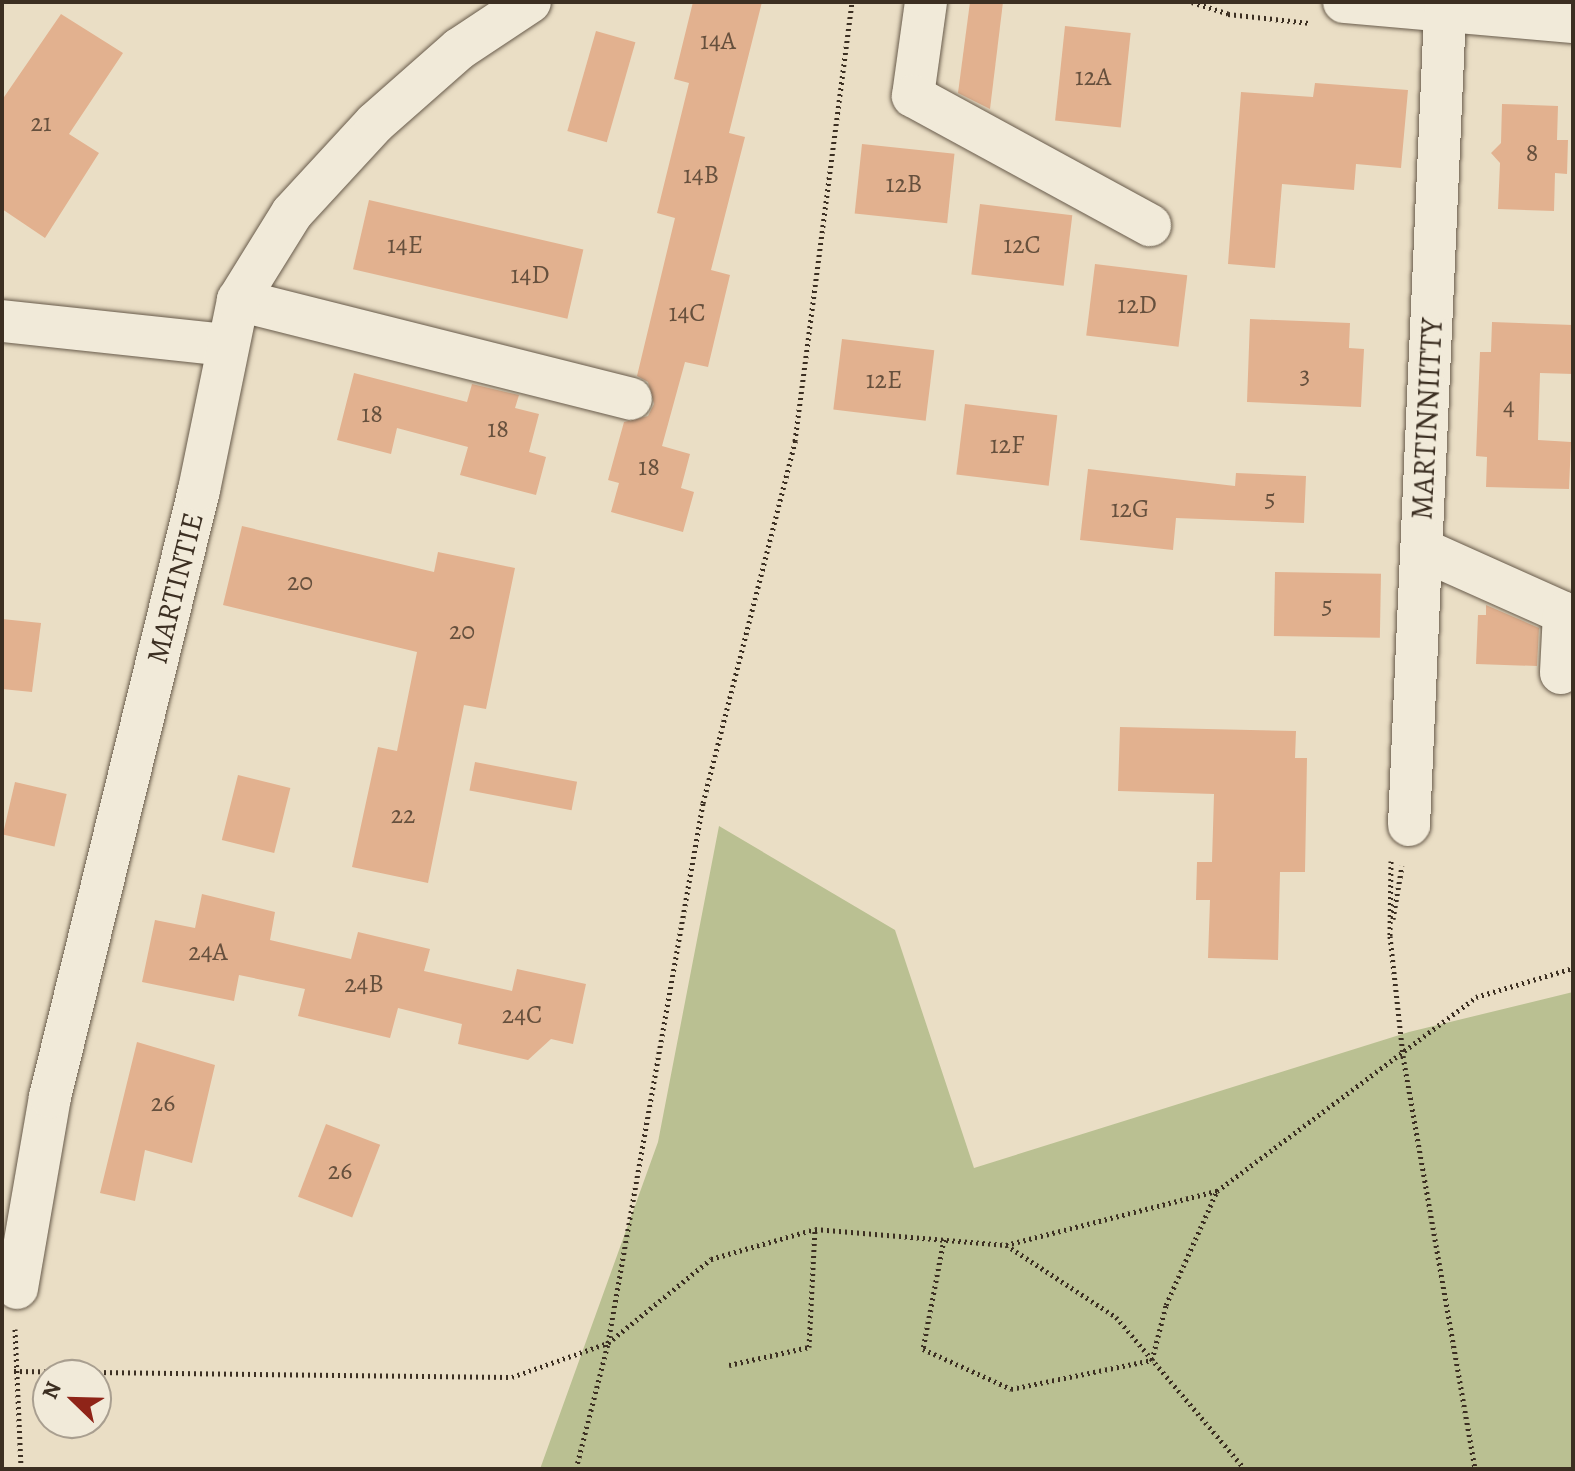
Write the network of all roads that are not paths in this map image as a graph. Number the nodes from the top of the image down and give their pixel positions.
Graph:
1 (530, 2) edge
2 (926, 2) edge
3 (1344, 2) edge
4 (1445, 13) junction
5 (1573, 22) edge
6 (1150, 225) dead end
7 (238, 300) junction
8 (2, 321) edge
9 (225, 345) junction
10 (631, 399) dead end
11 (1421, 549) junction
12 (1561, 673) dead end
13 (1409, 825) road end
14 (17, 1288) road end

1 - 7 street, MARTINTIE
2 - 6 street
3 - 4 street
4 - 5 street
4 - 11 street, MARTINNIITTY
7 - 9 street, MARTINTIE
7 - 10 street
8 - 9 street
9 - 14 street, MARTINTIE
11 - 12 street
11 - 13 street, MARTINNIITTY

